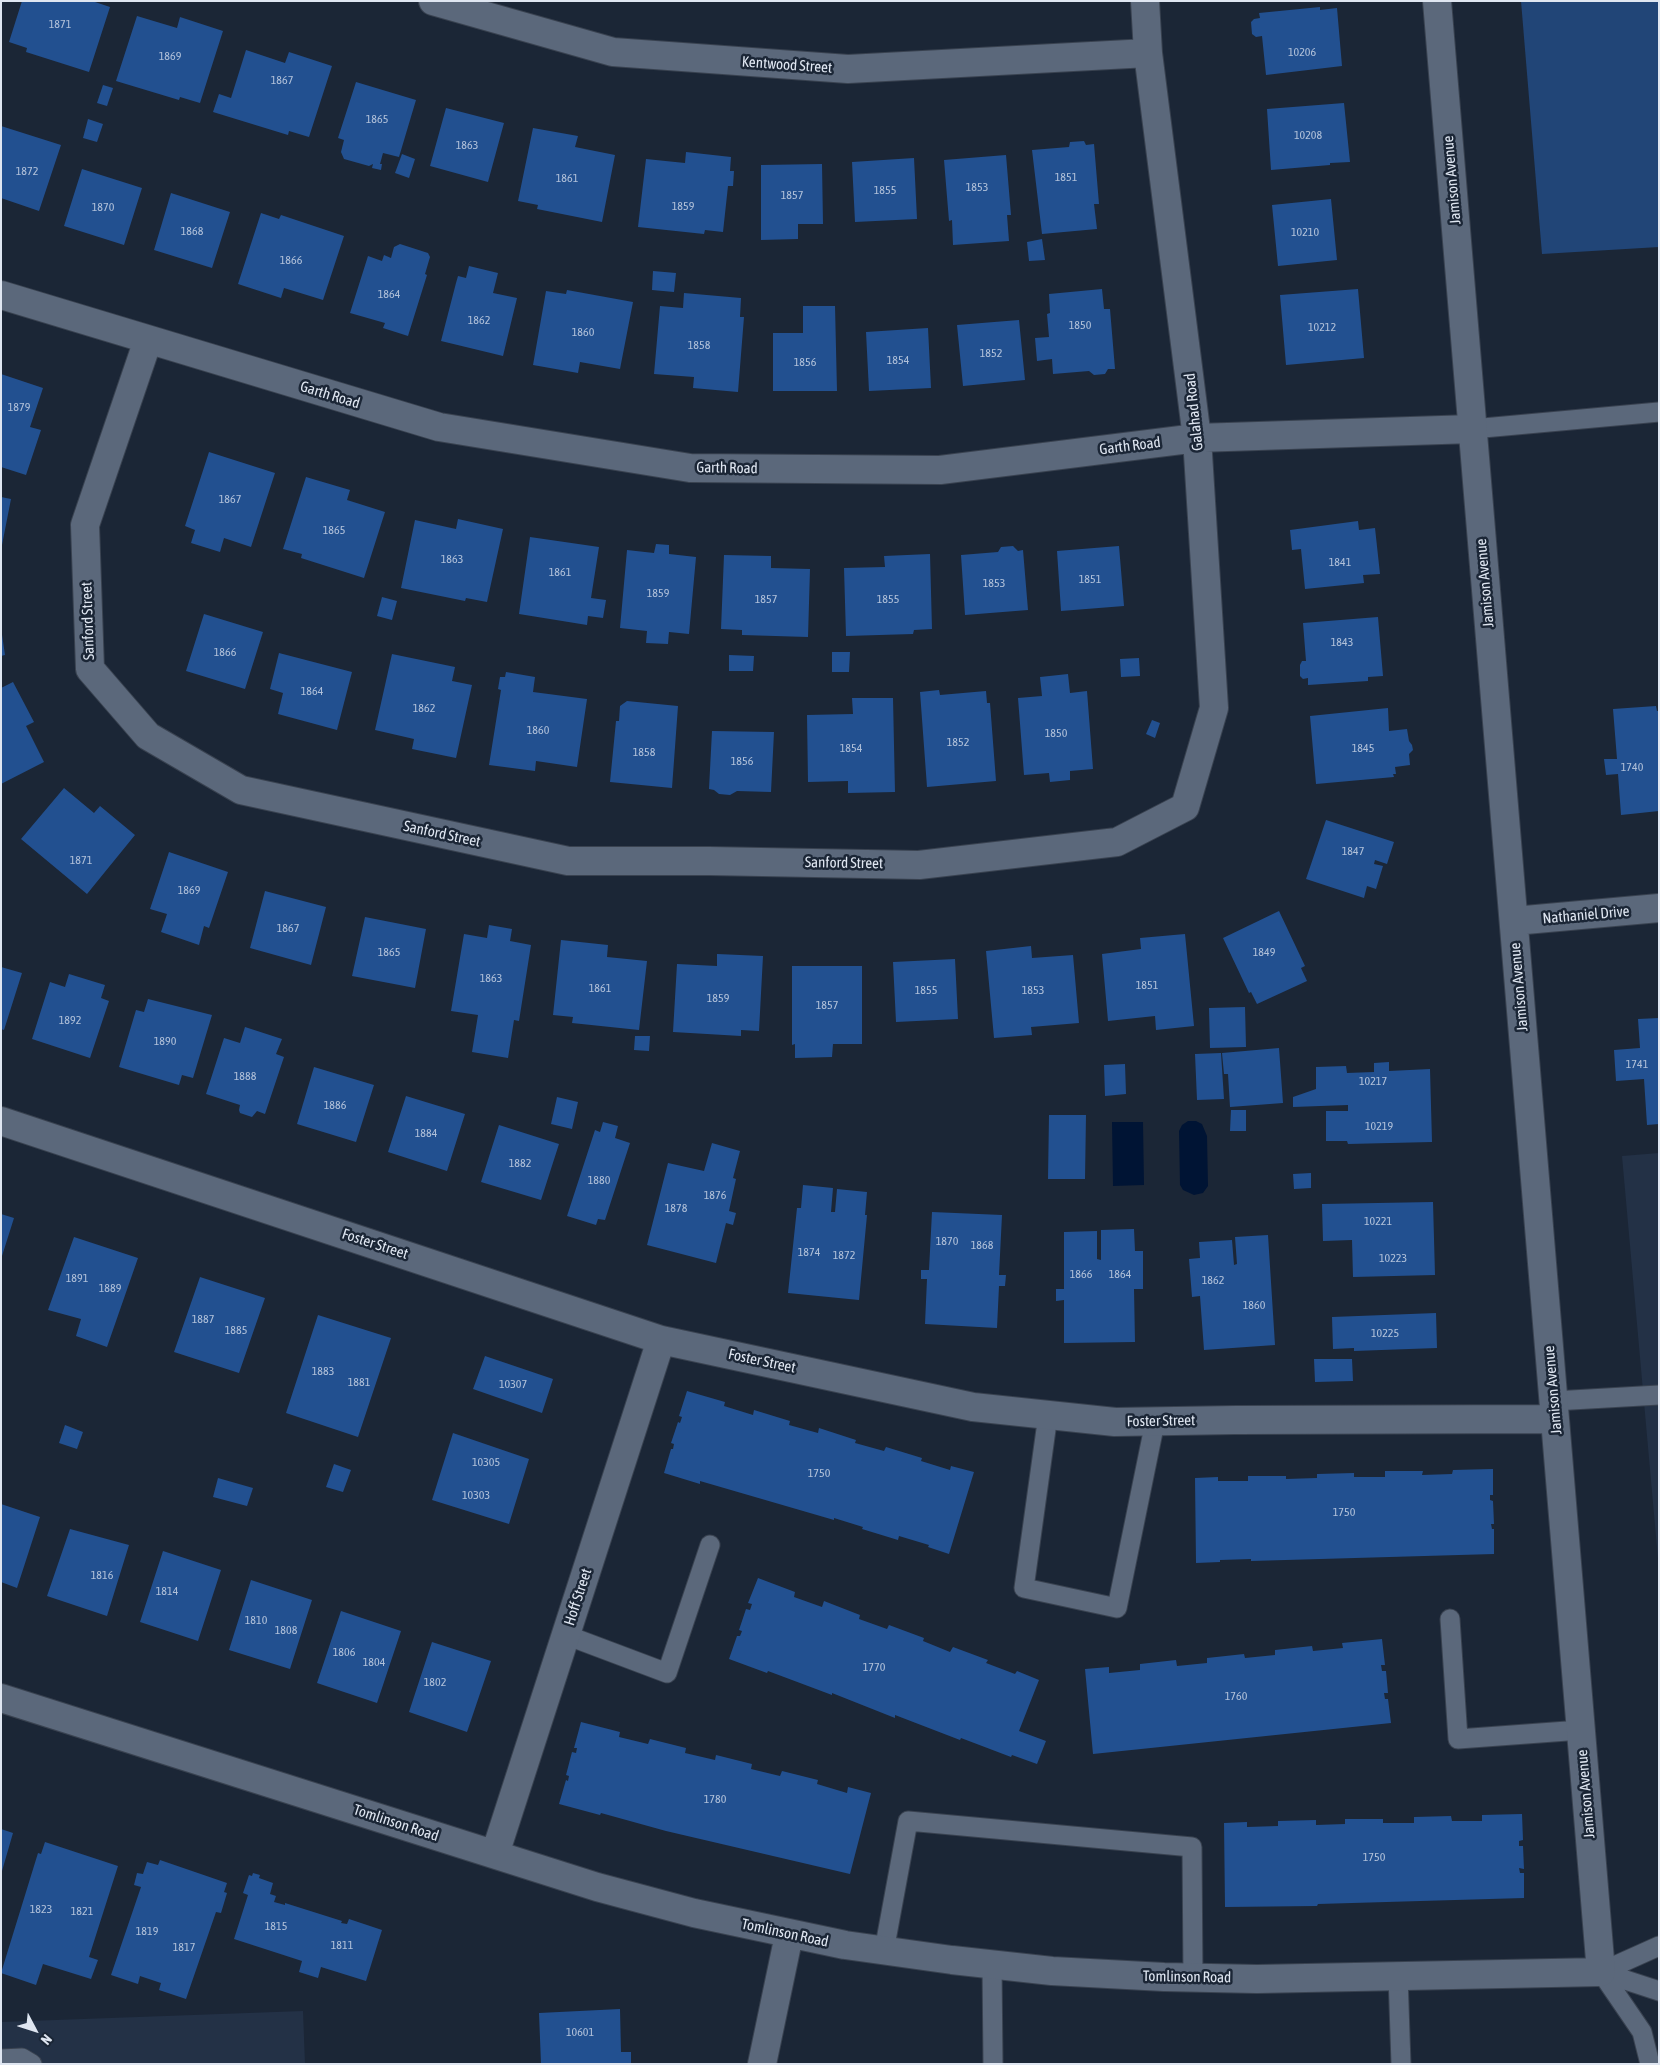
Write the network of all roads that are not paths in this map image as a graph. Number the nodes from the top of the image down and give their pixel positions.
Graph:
1 (433, 1) edge
2 (1145, 1) edge
3 (1437, 1) edge
4 (1148, 53) junction
5 (1, 296) edge
6 (148, 340) junction
7 (1659, 412) edge
8 (1472, 429) junction
9 (1198, 438) junction
10 (1172, 813) joint
11 (1659, 908) edge
12 (1514, 921) junction
13 (1, 1121) edge
14 (662, 1340) junction
15 (1659, 1395) edge
16 (1554, 1410) junction
17 (1048, 1415) junction
18 (1155, 1422) junction
19 (710, 1544) dead end
20 (1450, 1620) dead end
21 (566, 1635) junction
22 (1, 1698) edge
23 (1581, 1730) junction
24 (494, 1854) junction
25 (789, 1935) junction
26 (1659, 1946) edge
27 (884, 1951) junction
28 (992, 1965) junction
29 (1601, 1972) junction
30 (1398, 1975) junction
31 (1193, 1978) junction
32 (1659, 1991) edge
33 (1, 2059) edge
34 (32, 2064) edge
35 (762, 2064) edge
36 (993, 2064) edge
37 (1401, 2064) edge
38 (1650, 2064) edge

1 - 4 street, Kentwood Street
2 - 4 street, Galahad Road
3 - 8 street, Jamison Avenue
4 - 9 street, Galahad Road
5 - 6 street, Garth Road
6 - 9 street, Garth Road
6 - 10 street, Sanford Street
7 - 8 lane
8 - 9 street, Garth Road
8 - 12 street, Jamison Avenue
9 - 10 street, Galahad Road
11 - 12 street, Nathaniel Drive
12 - 16 street, Jamison Avenue
13 - 14 street, Foster Street
14 - 17 street, Foster Street
14 - 21 street, Hoff Street
15 - 16 lane
16 - 18 street, Foster Street
16 - 23 street, Jamison Avenue
17 - 18 street, Foster Street
17 - 18 lane
19 - 21 lane
20 - 23 lane
21 - 24 street, Hoff Street
22 - 24 street, Tomlinson Road
23 - 29 street, Jamison Avenue
24 - 25 street, Tomlinson Road
25 - 27 street, Tomlinson Road
25 - 35 street
26 - 29 lane
27 - 28 street, Tomlinson Road
27 - 31 lane
28 - 31 street, Tomlinson Road
28 - 36 lane
29 - 30 street, Tomlinson Road
29 - 32 lane
29 - 38 lane
30 - 31 street, Tomlinson Road
30 - 37 lane
33 - 34 lane

